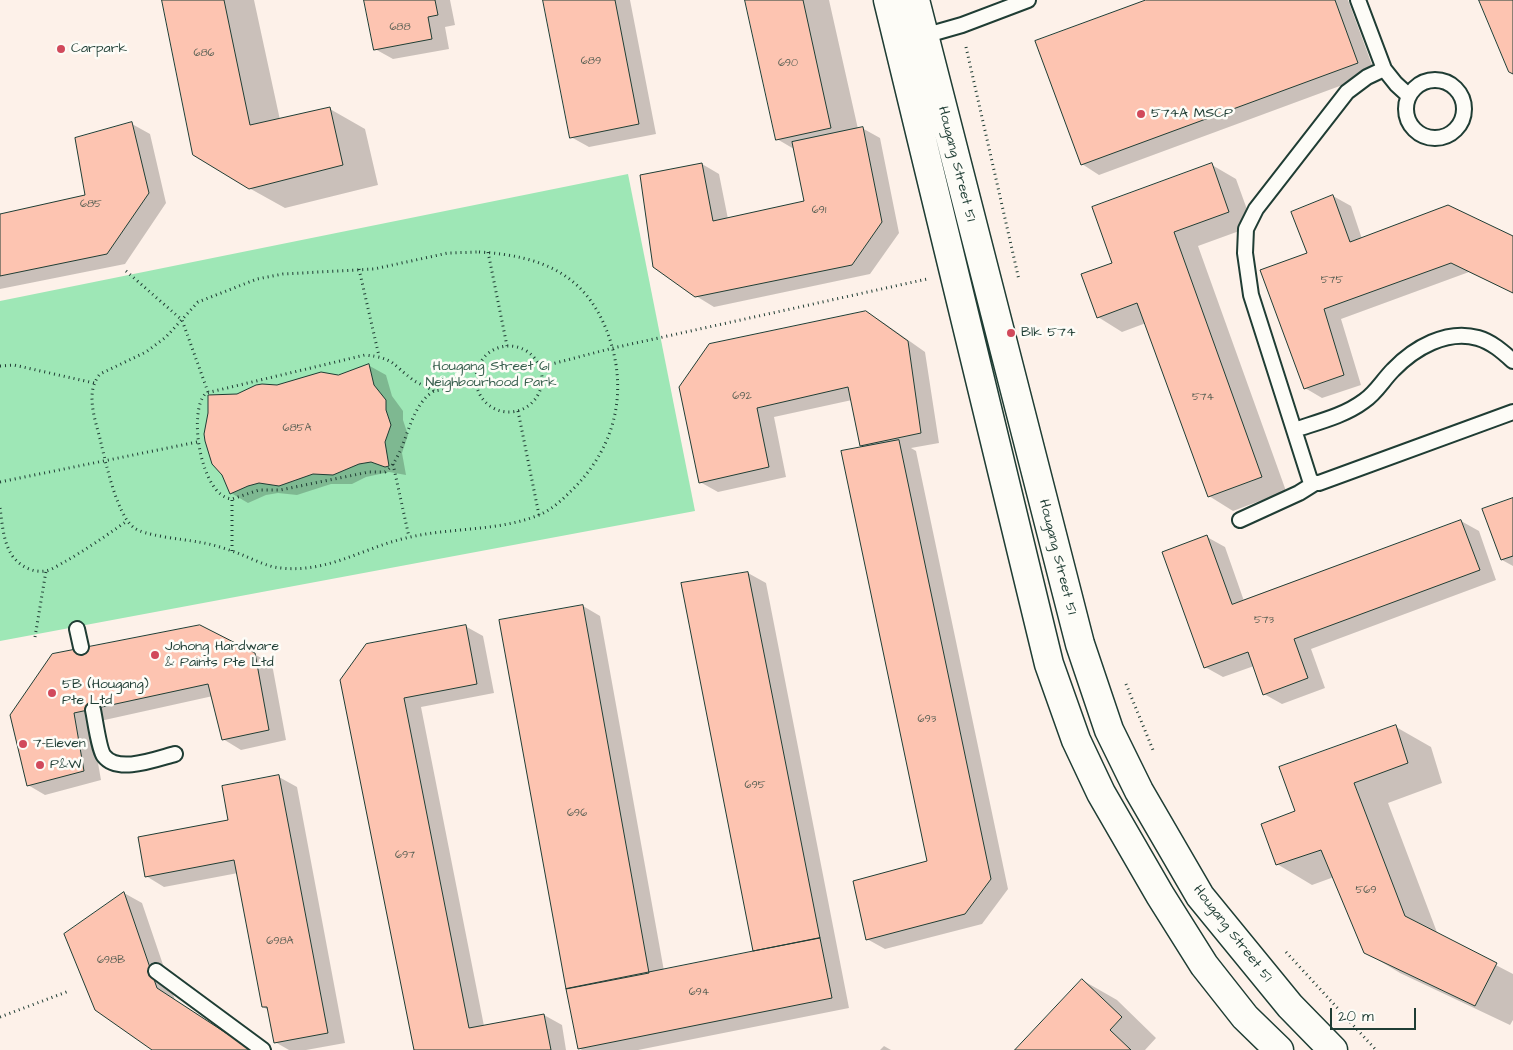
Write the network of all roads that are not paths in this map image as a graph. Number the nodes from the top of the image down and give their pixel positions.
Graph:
1 (888, 0) edge
2 (915, 0) edge
3 (1028, 0) edge
4 (1358, 0) edge
5 (911, 41) junction
6 (1384, 69) junction
7 (1408, 96) junction
8 (1513, 361) edge
9 (1513, 412) edge
10 (1294, 430) junction
11 (1315, 483) junction
12 (1240, 520) dead end
13 (77, 628) dead end
14 (81, 647) dead end
15 (93, 710) dead end
16 (174, 754) dead end
17 (156, 971) dead end
18 (263, 1050) edge
19 (1279, 1050) edge
20 (1333, 1050) edge

1 - 5 street, Hougang Street 51
2 - 5 street, Hougang Street 51
3 - 5 lane
4 - 6 lane
5 - 19 street, Hougang Street 51
5 - 20 street, Hougang Street 51
6 - 7 lane
6 - 10 lane
7 - 7 lane
8 - 10 lane
9 - 11 lane
10 - 11 lane
11 - 12 lane
13 - 14 lane
15 - 16 lane
17 - 18 lane

